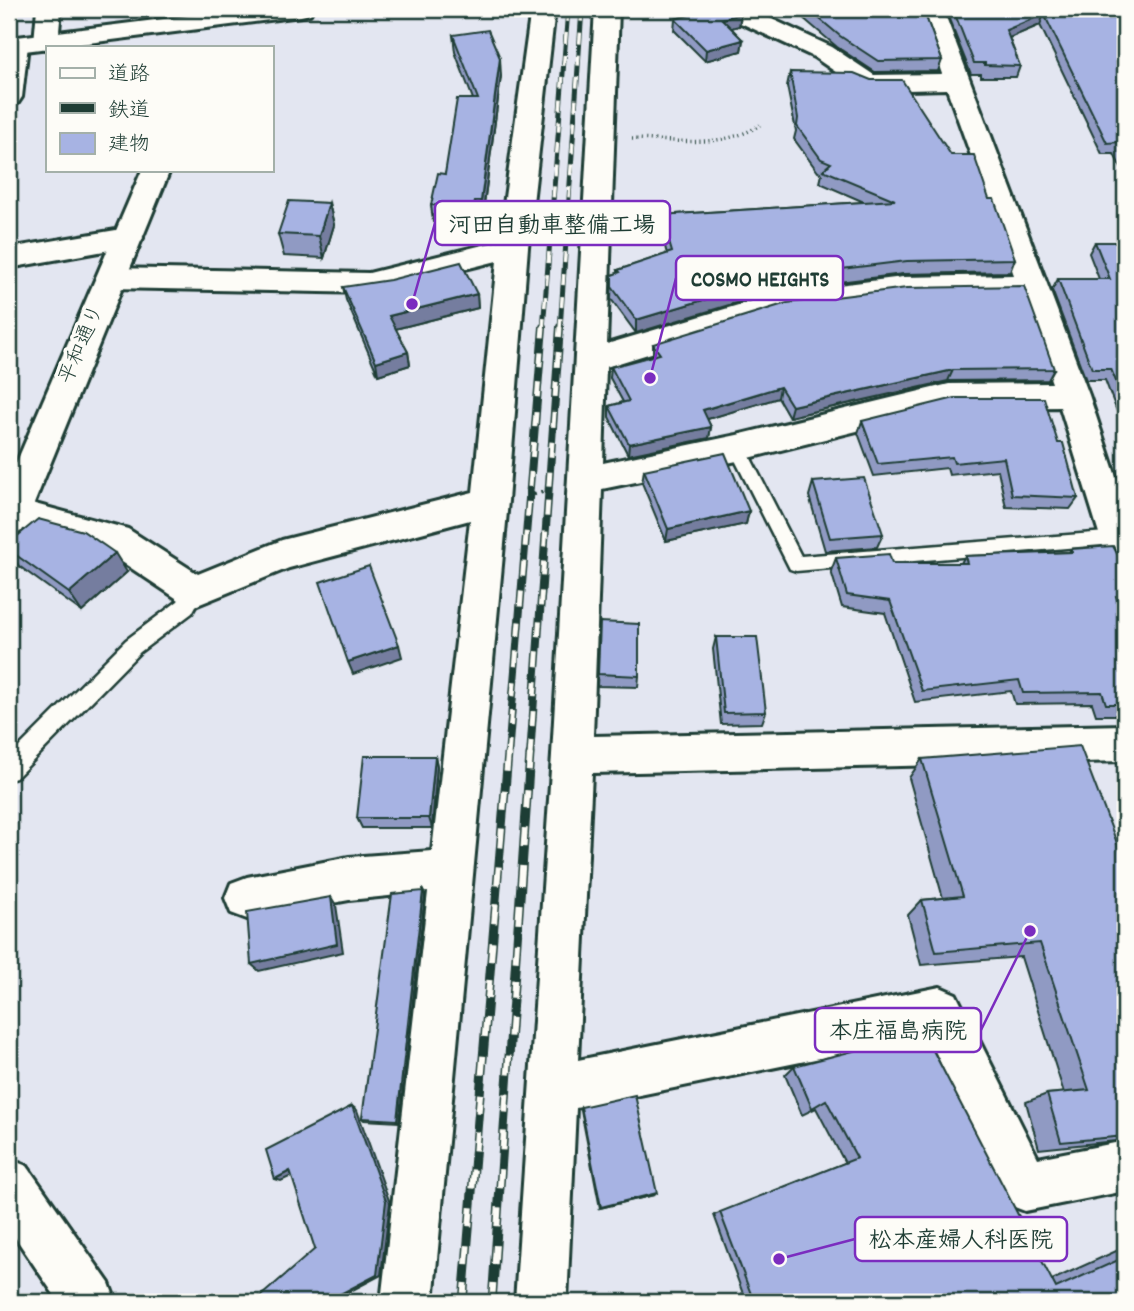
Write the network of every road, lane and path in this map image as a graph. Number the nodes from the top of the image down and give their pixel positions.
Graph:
1 (49, 9) edge
2 (301, 9) edge
3 (543, 9) edge
4 (607, 9) edge
5 (931, 9) edge
6 (731, 11) edge
7 (219, 14) edge
8 (46, 42) junction
9 (12, 46) edge
10 (206, 46) edge
11 (958, 81) junction
12 (9, 97) edge
13 (760, 125) dead end
14 (600, 139) junction
15 (155, 172) edge
16 (128, 238) junction
17 (513, 247) junction
18 (9, 258) edge
19 (111, 278) junction
20 (1033, 285) junction
21 (589, 361) junction
22 (1073, 395) junction
23 (737, 448) junction
24 (583, 480) junction
25 (490, 504) junction
26 (10, 514) edge
27 (1123, 545) edge
28 (195, 591) junction
29 (1125, 743) edge
30 (572, 755) junction
31 (9, 771) edge
32 (452, 871) junction
33 (247, 898) dead end
34 (553, 1089) junction
35 (1125, 1167) edge
36 (9, 1184) edge
37 (90, 1302) edge
38 (407, 1302) edge
39 (541, 1302) edge

1 - 8 street
2 - 7 street
3 - 17 street
4 - 14 street
5 - 11 street
6 - 11 street
7 - 8 street
7 - 10 street
8 - 9 street
9 - 12 street
11 - 20 street
13 - 14 path
14 - 21 street
15 - 16 street, 平和通り
16 - 18 street
16 - 19 street, 平和通り
17 - 19 street
17 - 25 street
19 - 26 street, 平和通り
20 - 21 street
20 - 22 street
21 - 24 street
22 - 23 street
22 - 27 street
23 - 24 street
23 - 27 lane
24 - 25 path
24 - 30 street
25 - 28 street
25 - 32 street
26 - 28 street
28 - 31 lane
29 - 30 street
30 - 34 street
32 - 33 street
32 - 38 street
34 - 35 street
34 - 39 street
36 - 37 street

